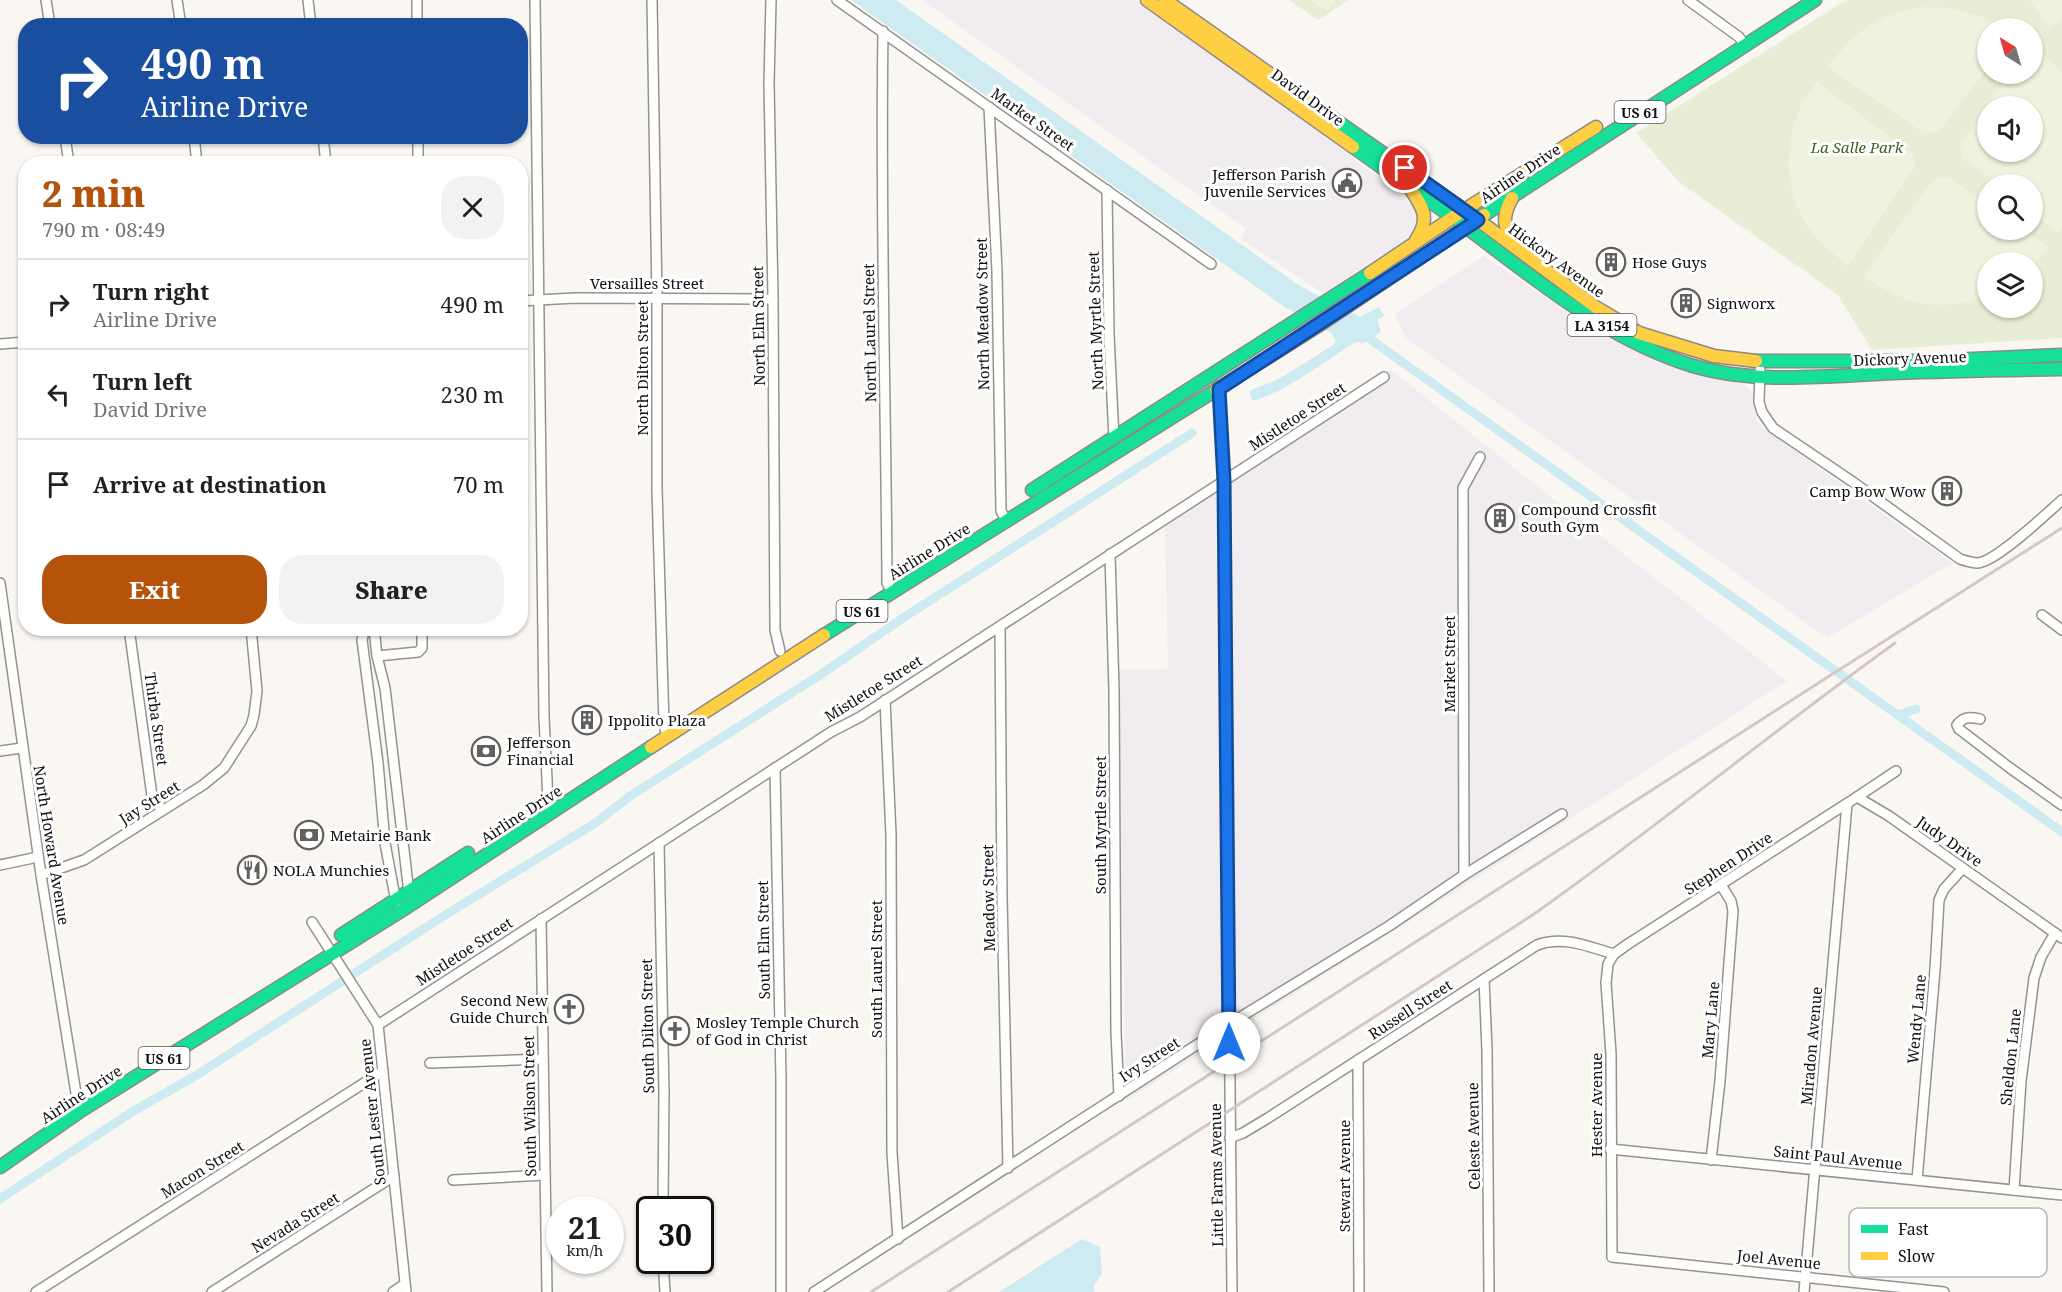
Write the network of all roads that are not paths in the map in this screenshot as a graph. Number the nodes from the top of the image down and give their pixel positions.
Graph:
1 (46, 0) edge
2 (177, 0) edge
3 (308, 0) edge
4 (417, 0) edge
5 (535, 0) edge
6 (652, 0) edge
7 (771, 0) edge
8 (837, 0) edge
9 (1147, 0) edge
10 (1165, 0) edge
11 (1688, 0) edge
12 (1797, 0) edge
13 (1815, 0) edge
14 (49, 18) edge
15 (179, 18) edge
16 (310, 18) edge
17 (417, 18) edge
18 (883, 31) junction
19 (1742, 41) junction
20 (989, 106) junction
21 (1410, 188) junction
22 (1107, 190) junction
23 (1514, 195) junction
24 (1464, 210) junction
25 (1452, 217) junction
26 (1478, 220) junction
27 (1466, 227) junction
28 (1415, 243) junction
29 (1521, 252) junction
30 (1211, 264) dead end
31 (657, 298) junction
32 (773, 299) junction
33 (528, 301) edge
34 (538, 301) junction
35 (18, 343) edge
36 (0, 344) edge
37 (2062, 355) edge
38 (1760, 362) junction
39 (2062, 369) edge
40 (1215, 374) junction
41 (1760, 376) junction
42 (1384, 377) dead end
43 (1219, 389) junction
44 (1113, 438) junction
45 (1117, 451) junction
46 (1480, 457) dead end
47 (1224, 481) junction
48 (2062, 500) edge
49 (1003, 515) junction
50 (1110, 554) junction
51 (0, 583) edge
52 (890, 587) junction
53 (2, 607) edge
54 (2042, 615) dead end
55 (1000, 627) junction
56 (2062, 630) edge
57 (130, 636) edge
58 (252, 636) edge
59 (363, 636) edge
60 (375, 636) edge
61 (421, 636) edge
62 (780, 651) junction
63 (377, 657) junction
64 (885, 700) junction
65 (1980, 719) dead end
66 (666, 731) junction
67 (22, 748) junction
68 (0, 751) edge
69 (775, 768) junction
70 (1896, 771) dead end
71 (395, 772) junction
72 (379, 774) junction
73 (1857, 797) junction
74 (1847, 804) junction
75 (2062, 805) edge
76 (550, 806) junction
77 (162, 810) junction
78 (1562, 814) dead end
79 (383, 816) junction
80 (400, 816) junction
81 (659, 843) junction
82 (38, 857) junction
83 (0, 865) edge
84 (1962, 868) junction
85 (41, 875) junction
86 (1464, 875) junction
87 (1721, 885) junction
88 (409, 891) junction
89 (402, 905) junction
90 (541, 920) junction
91 (312, 922) dead end
92 (2059, 935) edge
93 (328, 949) junction
94 (1614, 954) junction
95 (1484, 979) junction
96 (1229, 1024) junction
97 (378, 1025) junction
98 (543, 1059) junction
99 (1358, 1060) junction
100 (430, 1064) dead end
101 (383, 1071) junction
102 (1119, 1096) junction
103 (79, 1106) junction
104 (1230, 1138) junction
105 (1610, 1149) junction
106 (0, 1153) edge
107 (1711, 1160) junction
108 (0, 1167) edge
109 (1008, 1168) junction
110 (1815, 1170) junction
111 (545, 1175) junction
112 (394, 1176) junction
113 (453, 1180) dead end
114 (1917, 1180) junction
115 (2014, 1190) junction
116 (2062, 1195) edge
117 (663, 1196) edge
118 (898, 1239) junction
119 (1612, 1257) joint
120 (664, 1274) edge
121 (1806, 1277) junction
122 (406, 1288) edge
123 (36, 1292) edge
124 (212, 1292) edge
125 (393, 1292) edge
126 (547, 1292) edge
127 (665, 1292) edge
128 (781, 1292) edge
129 (814, 1292) edge
130 (1232, 1292) edge
131 (1359, 1292) edge
132 (1490, 1292) edge
133 (1804, 1292) edge
134 (1944, 1292) edge

1 - 14 street
2 - 15 street
3 - 16 street
4 - 17 street
5 - 34 street
6 - 31 street, North Dilton Street
7 - 32 street, North Elm Street
8 - 18 street, Market Street
9 - 21 main road, David Drive
10 - 24 main road, David Drive
11 - 19 street
12 - 19 main road, Airline Drive / US 61
13 - 19 main road, Airline Drive / US 61
18 - 20 street, Market Street
18 - 52 street, North Laurel Street
19 - 23 main road, Airline Drive / US 61
19 - 24 main road, Airline Drive / US 61
20 - 22 street, Market Street
20 - 49 street, North Meadow Street
21 - 25 main road, David Drive
21 - 28 main road
22 - 30 street, Market Street
22 - 44 street, North Myrtle Street
23 - 26 main road, Airline Drive / US 61
23 - 29 main road
24 - 25 main road, Airline Drive / US 61
24 - 26 main road, Hickory Avenue / LA 3154
25 - 27 main road, Hickory Avenue / LA 3154
25 - 28 main road, Airline Drive / US 61
26 - 27 main road, Airline Drive / US 61
26 - 29 main road, Hickory Avenue / LA 3154
27 - 41 main road, Hickory Avenue / LA 3154
27 - 43 main road, Airline Drive / US 61
28 - 40 main road, Airline Drive / US 61
29 - 38 main road, Hickory Avenue / LA 3154
31 - 32 street, Versailles Street
31 - 34 street, Versailles Street
31 - 66 street, North Dilton Street
32 - 62 street, North Elm Street
33 - 34 street, Versailles Street
34 - 76 street
35 - 36 street
37 - 38 main road, Dickory Avenue / LA 3154
38 - 41 street
39 - 41 main road, Dickory Avenue / LA 3154
40 - 43 street, Little Farms Avenue
40 - 44 main road, Airline Drive / US 61
41 - 48 street
42 - 47 street, Mistletoe Street
43 - 45 main road, Airline Drive / US 61
43 - 47 street, Little Farms Avenue
44 - 45 street, North Myrtle Street
44 - 49 main road, Airline Drive / US 61
45 - 49 main road, Airline Drive / US 61
46 - 86 street, Market Street
47 - 50 street, Mistletoe Street
47 - 96 street, Little Farms Avenue
49 - 52 main road, Airline Drive / US 61
50 - 55 street, Mistletoe Street
50 - 102 street, South Myrtle Street
51 - 53 street, North Howard Avenue
52 - 62 main road, Airline Drive / US 61
52 - 66 main road, Airline Drive / US 61
53 - 67 street, North Howard Avenue
54 - 56 street
55 - 64 street, Mistletoe Street
55 - 109 street, Meadow Street
57 - 77 street, Thirba Street
58 - 77 street, Jay Street
59 - 72 street
60 - 63 street
61 - 63 street
62 - 66 main road, Airline Drive / US 61
63 - 71 street
64 - 69 street, Mistletoe Street
64 - 118 street, South Laurel Street
65 - 75 street
66 - 76 main road, Airline Drive / US 61
67 - 68 street
67 - 82 street, North Howard Avenue
69 - 81 street, Mistletoe Street
69 - 128 street, South Elm Street
70 - 73 street
71 - 72 street
71 - 80 street
72 - 79 street
73 - 74 street, Stephen Drive
73 - 84 street, Judy Drive
74 - 87 street, Stephen Drive
74 - 110 street, Miradon Avenue
76 - 88 main road, Airline Drive / US 61
76 - 89 main road, Airline Drive / US 61
77 - 85 street, Jay Street
78 - 86 street, Ivy Street
79 - 80 street
79 - 89 street
80 - 88 street
81 - 90 street, Mistletoe Street
81 - 117 street, South Dilton Street
82 - 83 street
82 - 85 street, North Howard Avenue
84 - 92 street, Judy Drive
84 - 114 street, Wendy Lane
85 - 103 street, North Howard Avenue
86 - 96 street, Ivy Street
87 - 94 street, Stephen Drive
87 - 107 street, Mary Lane
88 - 89 main road, Airline Drive / US 61
89 - 93 main road, Airline Drive / US 61
90 - 97 street, Mistletoe Street
90 - 98 street, South Wilson Street
91 - 93 street, South Lester Avenue
92 - 115 street, Sheldon Lane
93 - 97 street, South Lester Avenue
93 - 103 main road, Airline Drive / US 61
94 - 95 street, Russell Street
94 - 105 street, Hester Avenue
95 - 99 street, Russell Street
95 - 132 street, Celeste Avenue
96 - 102 street, Ivy Street
96 - 104 street, Little Farms Avenue
97 - 101 street, South Lester Avenue
98 - 100 street
98 - 111 street, South Wilson Street
99 - 104 street, Russell Street
99 - 131 street, Stewart Avenue
101 - 112 street, South Lester Avenue
101 - 123 street, Macon Street
102 - 109 street, Ivy Street
103 - 106 main road, Airline Drive / US 61
103 - 108 main road, Airline Drive / US 61
104 - 130 street, Little Farms Avenue
105 - 107 street, Saint Paul Avenue
105 - 119 street, Hester Avenue
107 - 110 street, Saint Paul Avenue
109 - 118 street, Ivy Street
110 - 114 street, Saint Paul Avenue
110 - 121 street, Miradon Avenue
111 - 113 street
111 - 126 street, South Wilson Street
112 - 122 street, South Lester Avenue
112 - 124 street, Nevada Street
114 - 115 street, Saint Paul Avenue
115 - 116 street, Saint Paul Avenue
118 - 129 street, Ivy Street
119 - 121 street, Joel Avenue
120 - 127 street
121 - 133 street, Miradon Avenue
121 - 134 street, Joel Avenue
122 - 125 street

